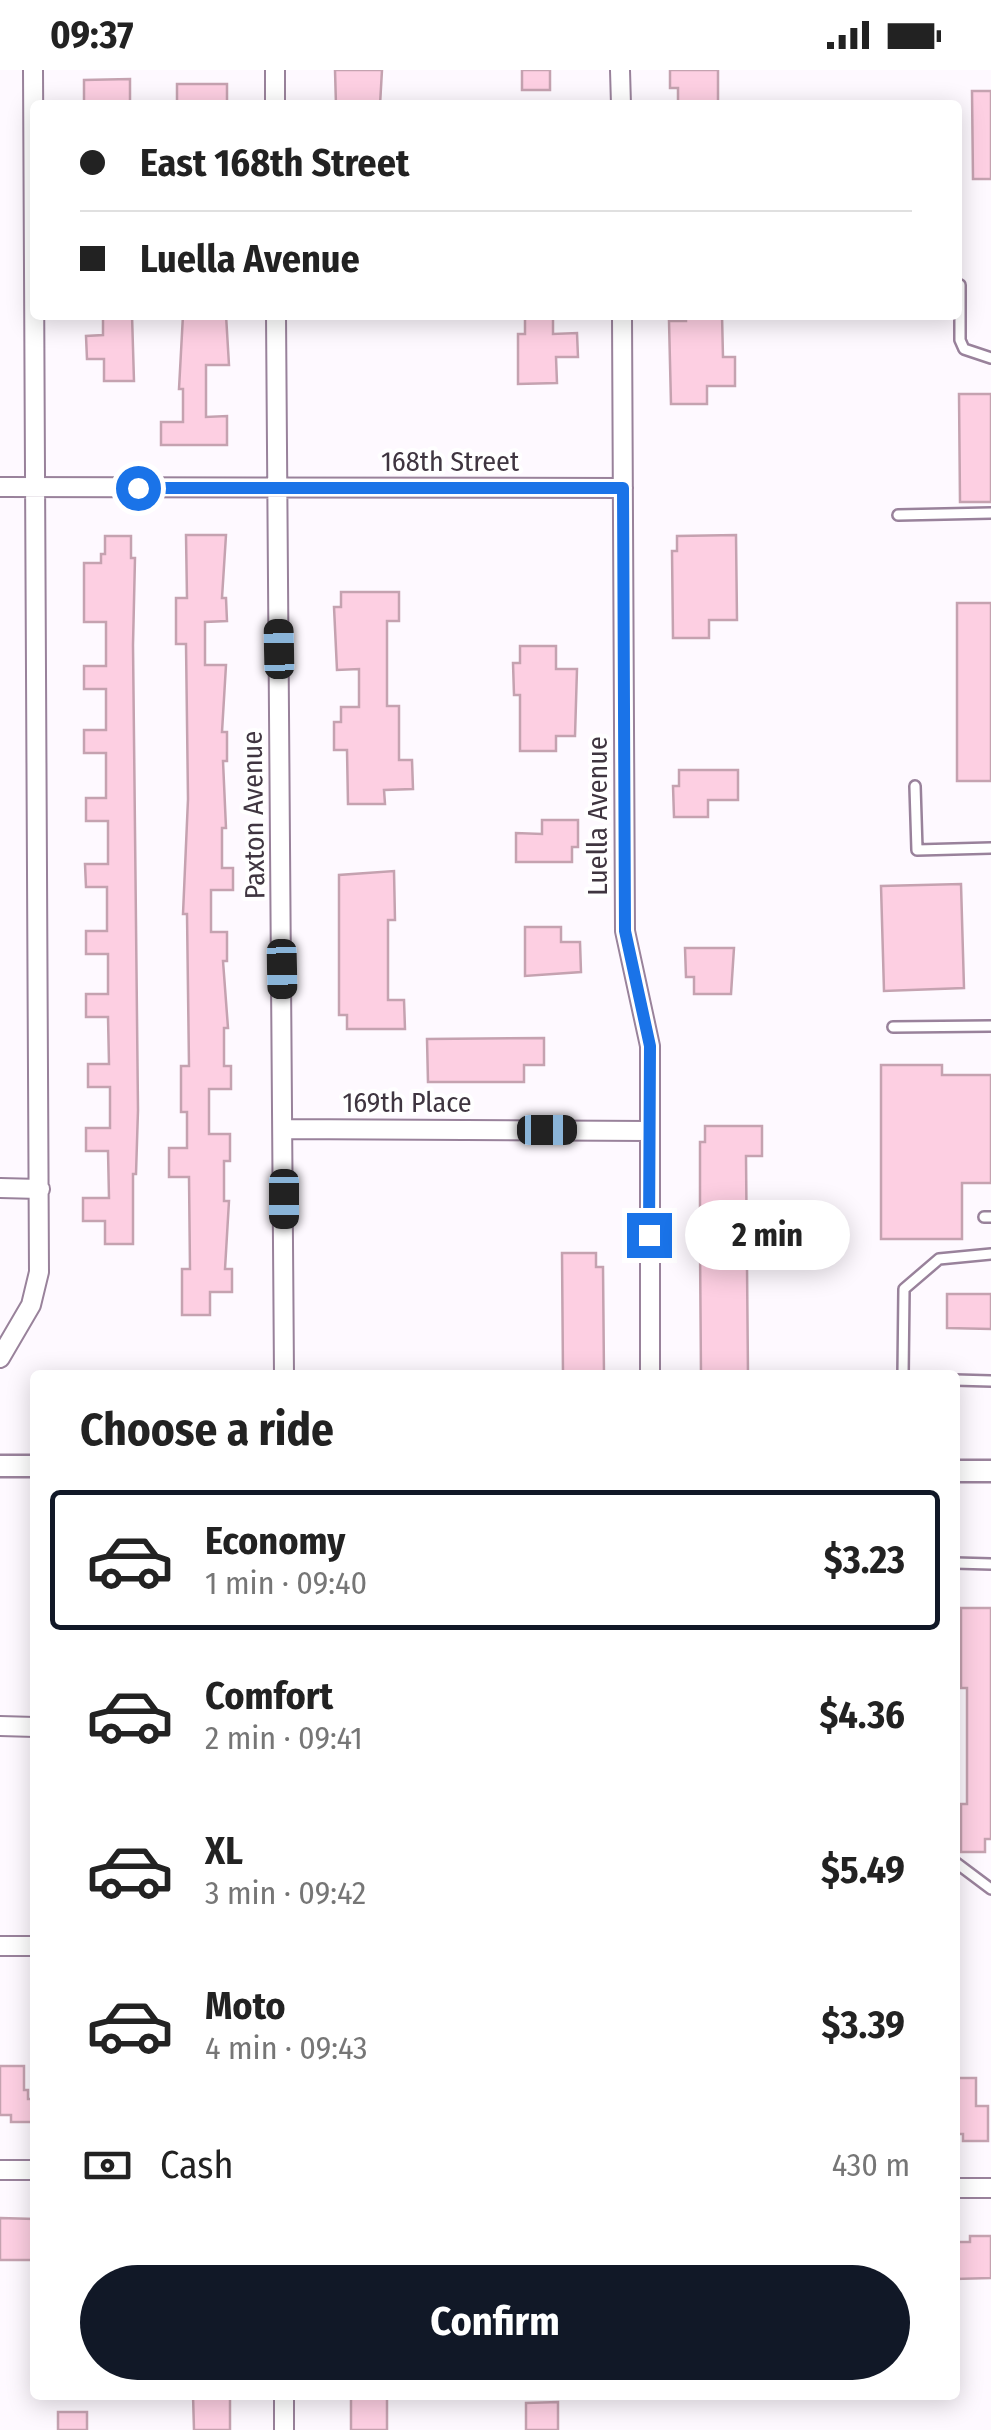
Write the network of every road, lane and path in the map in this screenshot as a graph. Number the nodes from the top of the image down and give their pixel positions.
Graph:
1 (33, 70) edge
2 (275, 70) edge
3 (620, 70) edge
4 (33, 100) edge
5 (275, 100) edge
6 (621, 100) edge
7 (34, 320) edge
8 (276, 320) edge
9 (622, 320) edge
10 (960, 320) edge
11 (991, 358) edge
12 (0, 487) edge
13 (34, 487) junction
14 (623, 488) junction
15 (277, 490) junction
16 (991, 513) edge
17 (898, 515) dead end
18 (915, 786) dead end
19 (991, 848) edge
20 (991, 1026) edge
21 (892, 1027) dead end
22 (284, 1128) junction
23 (649, 1130) junction
24 (0, 1188) edge
25 (40, 1188) junction
26 (991, 1254) edge
27 (0, 1358) edge
28 (284, 1370) edge
29 (650, 1370) edge
30 (903, 1370) edge
31 (960, 1380) edge
32 (991, 1381) edge
33 (0, 1466) edge
34 (30, 1466) edge
35 (960, 1471) edge
36 (991, 1472) edge
37 (960, 1564) edge
38 (991, 1564) edge
39 (0, 1726) edge
40 (30, 1727) edge
41 (960, 1866) edge
42 (991, 1889) edge
43 (0, 1946) edge
44 (30, 1946) edge
45 (0, 2170) edge
46 (30, 2170) edge
47 (960, 2188) edge
48 (991, 2188) edge
49 (284, 2400) edge
50 (284, 2430) edge

1 - 4 street
2 - 5 street
3 - 6 street
7 - 13 street
8 - 15 street, Paxton Avenue
9 - 14 street, Luella Avenue
10 - 11 lane
12 - 13 street, 168th Street
13 - 15 street, 168th Street
13 - 25 street
14 - 15 street, 168th Street
14 - 23 street, Luella Avenue
15 - 22 street, Paxton Avenue
16 - 17 lane
18 - 19 lane
20 - 21 lane
22 - 23 street, 169th Place
22 - 28 street, Paxton Avenue
23 - 29 street, Luella Avenue
24 - 25 street
25 - 27 street
26 - 30 lane
31 - 32 lane
33 - 34 street
35 - 36 street
37 - 38 lane
39 - 40 street
41 - 42 lane
43 - 44 street
45 - 46 street
47 - 48 street
49 - 50 street

